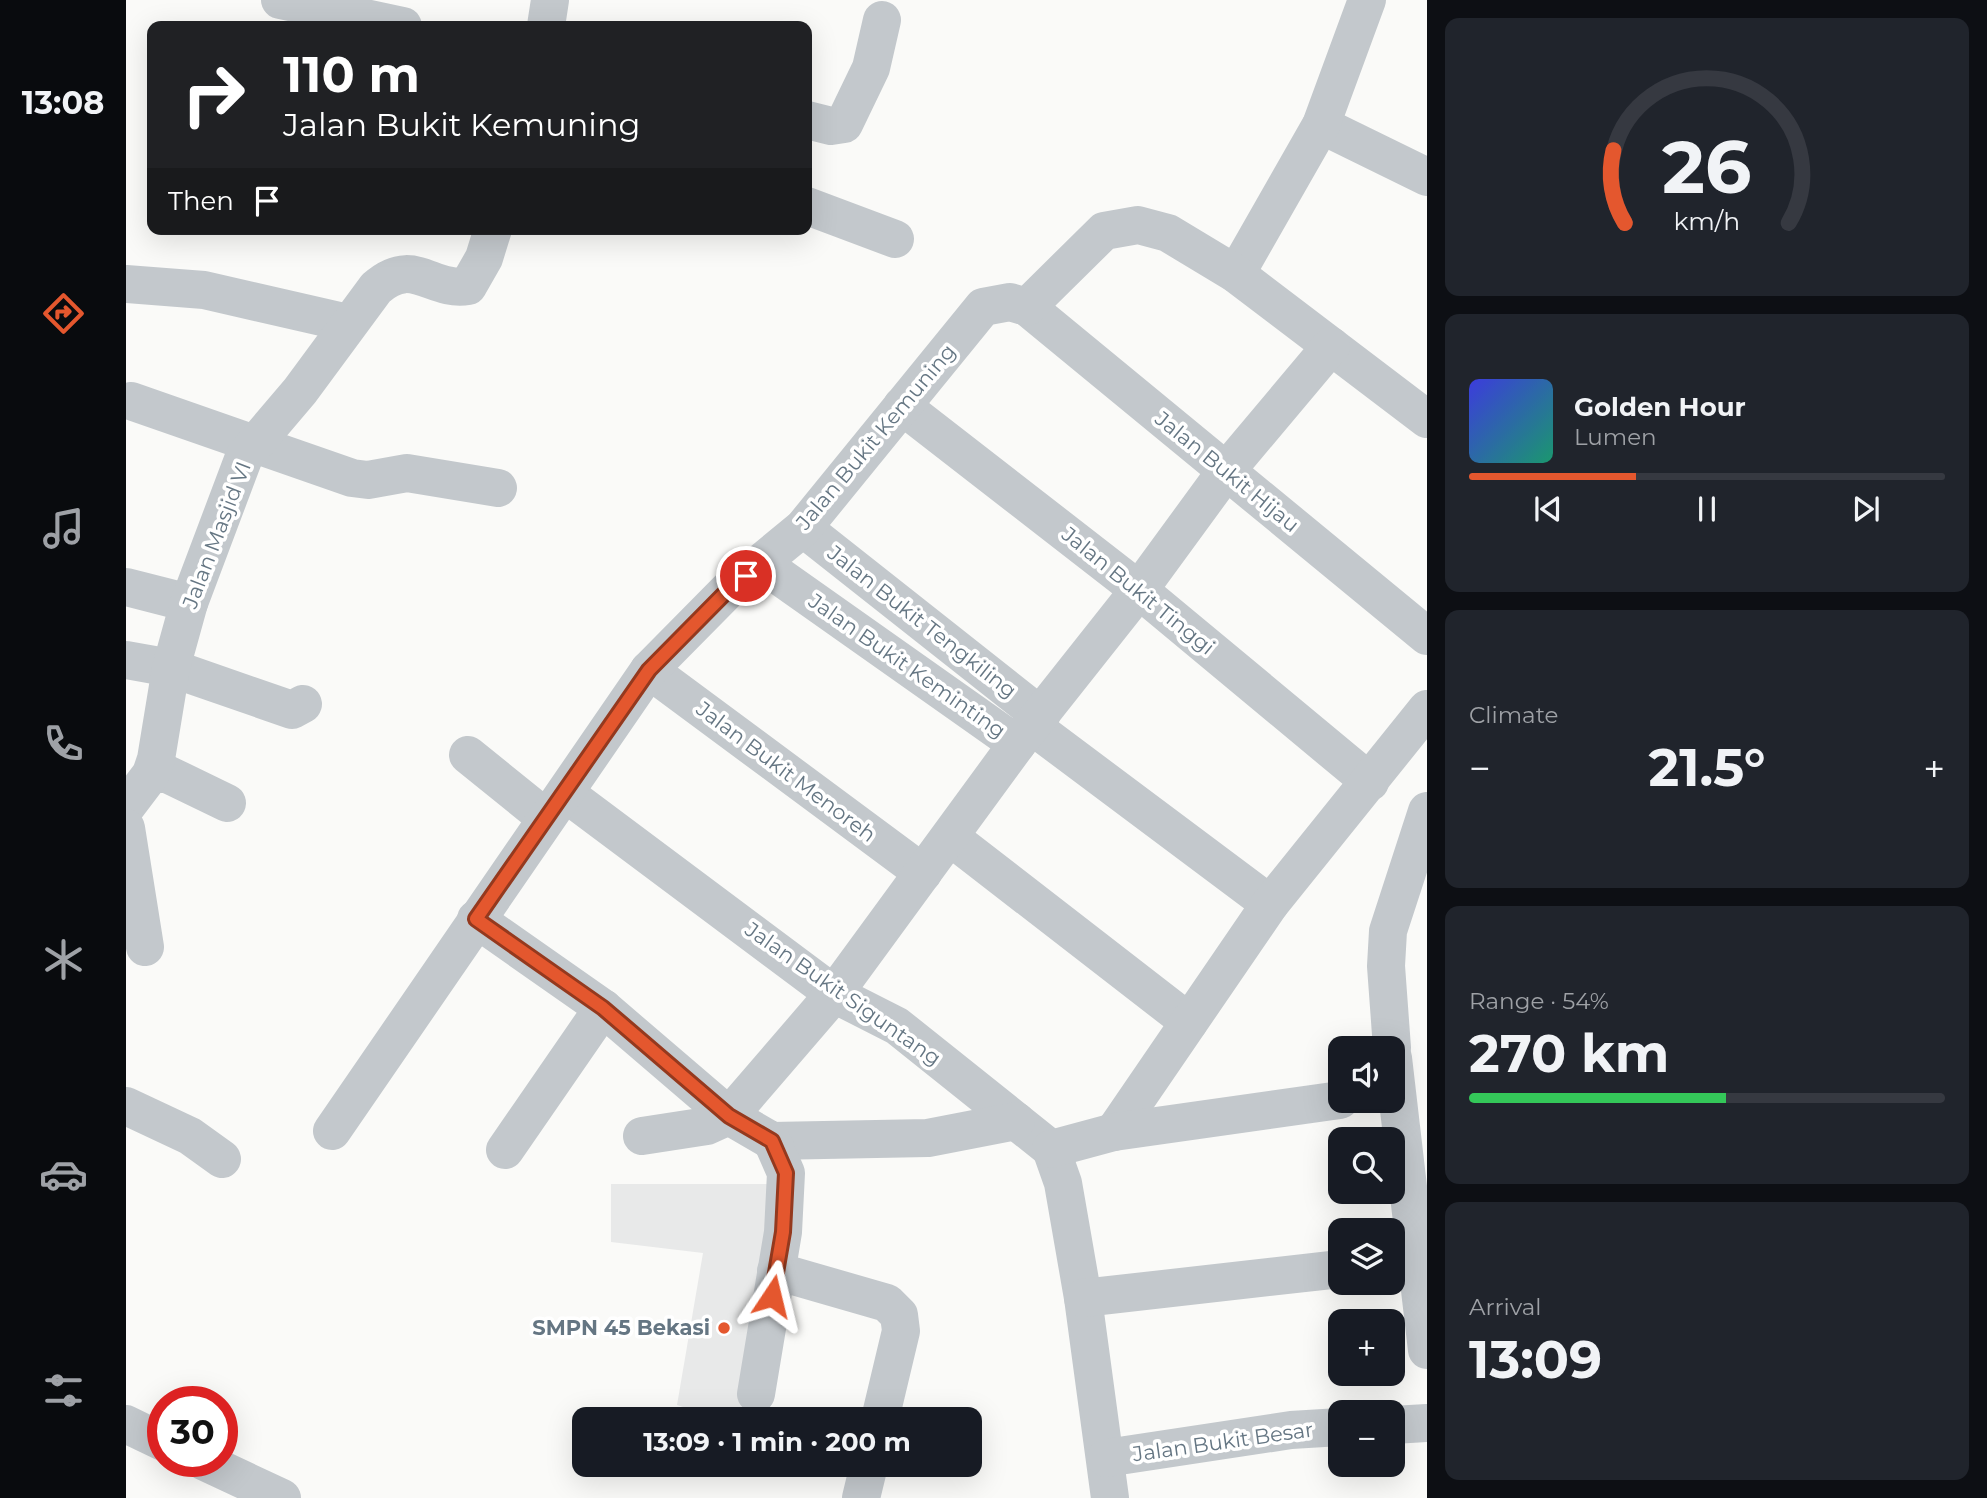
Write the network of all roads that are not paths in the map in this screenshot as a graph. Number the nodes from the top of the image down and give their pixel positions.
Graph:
1 (280, 0) edge
2 (550, 0) edge
3 (1367, 0) edge
4 (882, 20) dead end
5 (379, 21) edge
6 (547, 21) edge
7 (812, 121) edge
8 (1321, 125) junction
9 (1427, 177) edge
10 (812, 208) edge
11 (491, 235) edge
12 (895, 239) dead end
13 (1236, 274) junction
14 (126, 284) edge
15 (1027, 307) junction
16 (348, 323) junction
17 (1331, 346) junction
18 (131, 401) dead end
19 (902, 406) junction
20 (1427, 419) edge
21 (256, 447) junction
22 (1226, 471) junction
23 (498, 488) dead end
24 (803, 528) junction
25 (762, 564) junction
26 (126, 587) edge
27 (1139, 590) junction
28 (190, 603) junction
29 (1427, 636) edge
30 (126, 660) edge
31 (171, 668) junction
32 (649, 670) junction
33 (303, 704) dead end
34 (1427, 709) edge
35 (1030, 729) junction
36 (468, 755) dead end
37 (151, 774) junction
38 (1370, 782) junction
39 (227, 803) dead end
40 (556, 805) junction
41 (126, 807) edge
42 (1427, 811) edge
43 (126, 828) edge
44 (950, 836) junction
45 (923, 873) junction
46 (1270, 904) junction
47 (476, 919) junction
48 (145, 947) dead end
49 (834, 994) junction
50 (603, 1008) junction
51 (1189, 1022) junction
52 (1391, 1036) edge
53 (1328, 1102) edge
54 (126, 1106) edge
55 (1397, 1113) edge
56 (729, 1116) junction
57 (1016, 1121) junction
58 (332, 1131) dead end
59 (1115, 1132) junction
60 (642, 1136) dead end
61 (772, 1141) junction
62 (1051, 1149) junction
63 (505, 1150) dead end
64 (222, 1159) dead end
65 (1402, 1218) edge
66 (1405, 1266) edge
67 (1328, 1270) edge
68 (776, 1271) junction
69 (1083, 1298) junction
70 (1427, 1350) edge
71 (756, 1394) dead end
72 (883, 1407) edge
73 (1427, 1423) edge
74 (126, 1424) edge
75 (1405, 1424) edge
76 (1328, 1428) edge
77 (147, 1434) edge
78 (1106, 1458) junction
79 (237, 1477) edge
80 (866, 1477) edge
81 (282, 1498) edge
82 (862, 1498) edge
83 (1110, 1498) edge

1 - 5 street
2 - 6 street
3 - 8 street
4 - 7 street
8 - 9 street
8 - 13 street
10 - 12 street
11 - 16 street, Jalan Masjid VI
13 - 15 street
13 - 17 street
14 - 16 street
15 - 19 street, Jalan Bukit Kemuning
15 - 22 street, Jalan Bukit Hijau
16 - 21 street, Jalan Masjid VI
17 - 20 street
17 - 22 street
18 - 21 street
19 - 24 street, Jalan Bukit Kemuning
19 - 27 street, Jalan Bukit Tinggi
21 - 23 street
21 - 28 street, Jalan Masjid VI
22 - 27 street
22 - 29 street, Jalan Bukit Hijau
24 - 25 street, Jalan Bukit Kemuning
24 - 35 street, Jalan Bukit Tengkiling
25 - 32 street, Jalan Bukit Kemuning
25 - 35 street, Jalan Bukit Keminting
26 - 28 street
27 - 35 street
27 - 38 street, Jalan Bukit Tinggi
28 - 31 street, Jalan Masjid VI
30 - 31 street
31 - 33 street
31 - 37 street, Jalan Masjid VI
32 - 40 street, Jalan Bukit Kemuning
32 - 45 street, Jalan Bukit Menoreh
34 - 38 street
35 - 44 street
35 - 46 street, Jalan Bukit Tengkiling
36 - 40 street, Jalan Bukit Siguntang
37 - 39 street
37 - 41 street, Jalan Masjid VI
38 - 46 street
40 - 47 street, Jalan Bukit Kemuning
40 - 49 street, Jalan Bukit Siguntang
42 - 52 street
43 - 48 street
44 - 45 street
44 - 51 street
45 - 49 street
46 - 51 street
47 - 50 street
47 - 58 street, Jalan Bukit Kemuning
49 - 56 street
49 - 57 street, Jalan Bukit Siguntang
50 - 56 street
50 - 63 street
51 - 59 street
53 - 59 street
54 - 64 street
55 - 65 street
56 - 60 street
56 - 61 street
57 - 61 street
57 - 62 street, Jalan Bukit Siguntang
59 - 62 street
61 - 68 street
62 - 69 street
66 - 70 street
67 - 69 street
68 - 71 street
68 - 72 street
69 - 78 street
73 - 75 street
74 - 77 street
76 - 78 street, Jalan Bukit Besar
78 - 83 street
79 - 81 street
80 - 82 street

